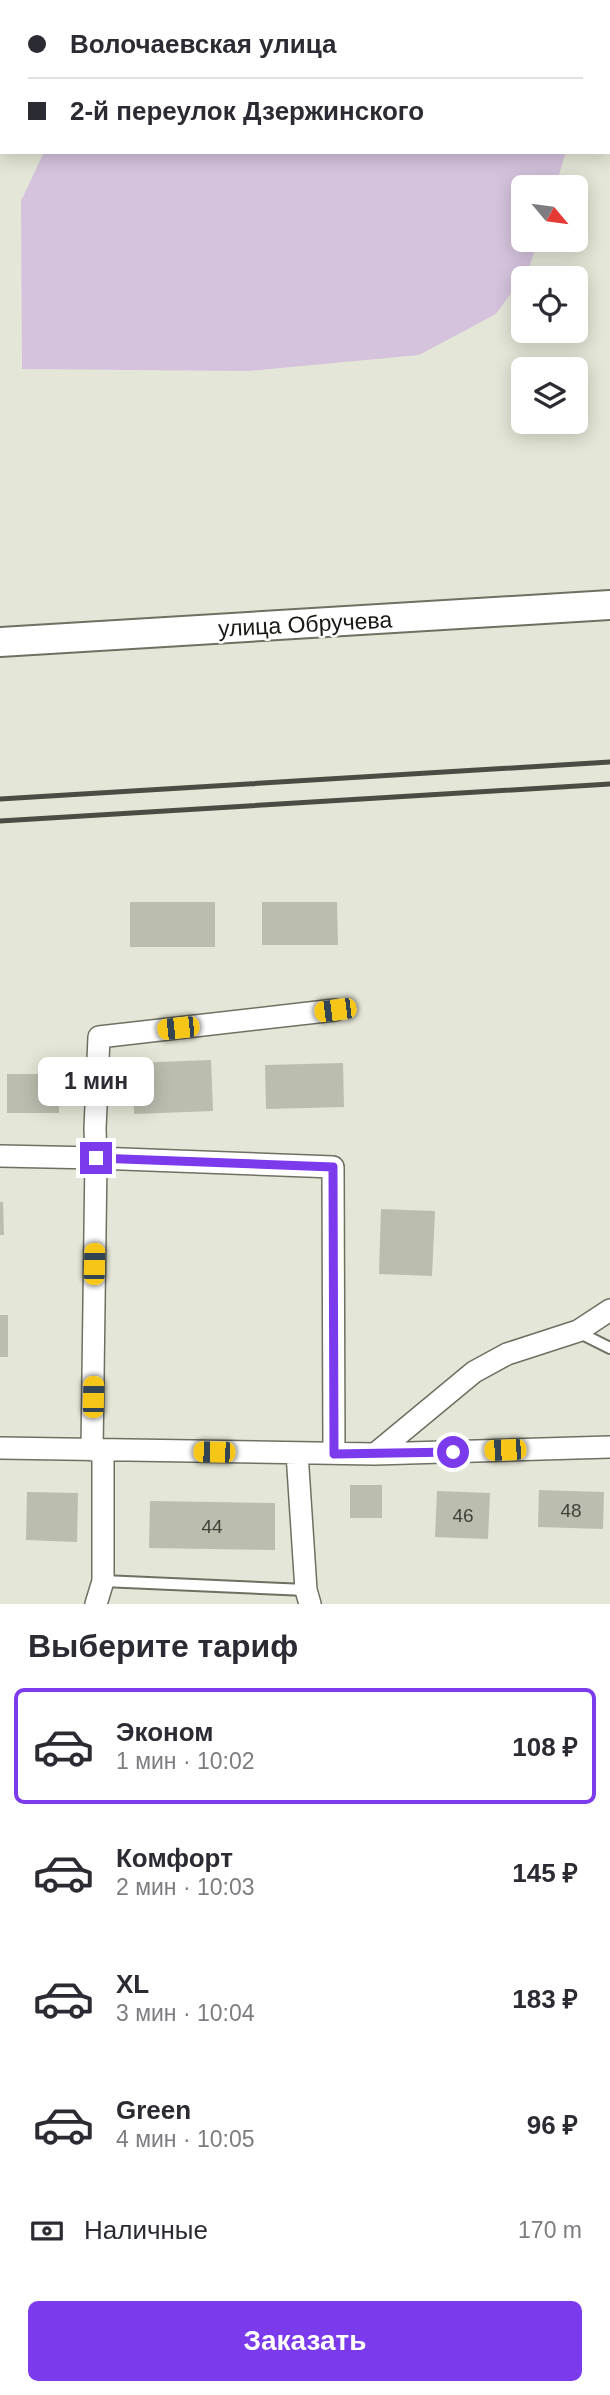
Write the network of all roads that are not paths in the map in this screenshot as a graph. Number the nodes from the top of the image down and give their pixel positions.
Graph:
1 (610, 605) edge
2 (0, 642) edge
3 (335, 1010) dead end
4 (0, 1156) edge
5 (96, 1158) junction
6 (610, 1310) edge
7 (578, 1331) junction
8 (610, 1348) edge
9 (610, 1447) edge
10 (0, 1448) edge
11 (97, 1450) junction
12 (297, 1453) junction
13 (334, 1454) junction
14 (375, 1454) junction
15 (103, 1581) junction
16 (308, 1597) edge
17 (96, 1604) edge

1 - 2 street, улица Обручева
3 - 5 street
4 - 5 street
5 - 11 street
5 - 13 street
6 - 7 street
7 - 8 lane
7 - 14 street
9 - 14 street
10 - 11 street
11 - 12 street
11 - 15 street
12 - 13 street
12 - 16 street
13 - 14 street
15 - 16 lane
15 - 17 street

